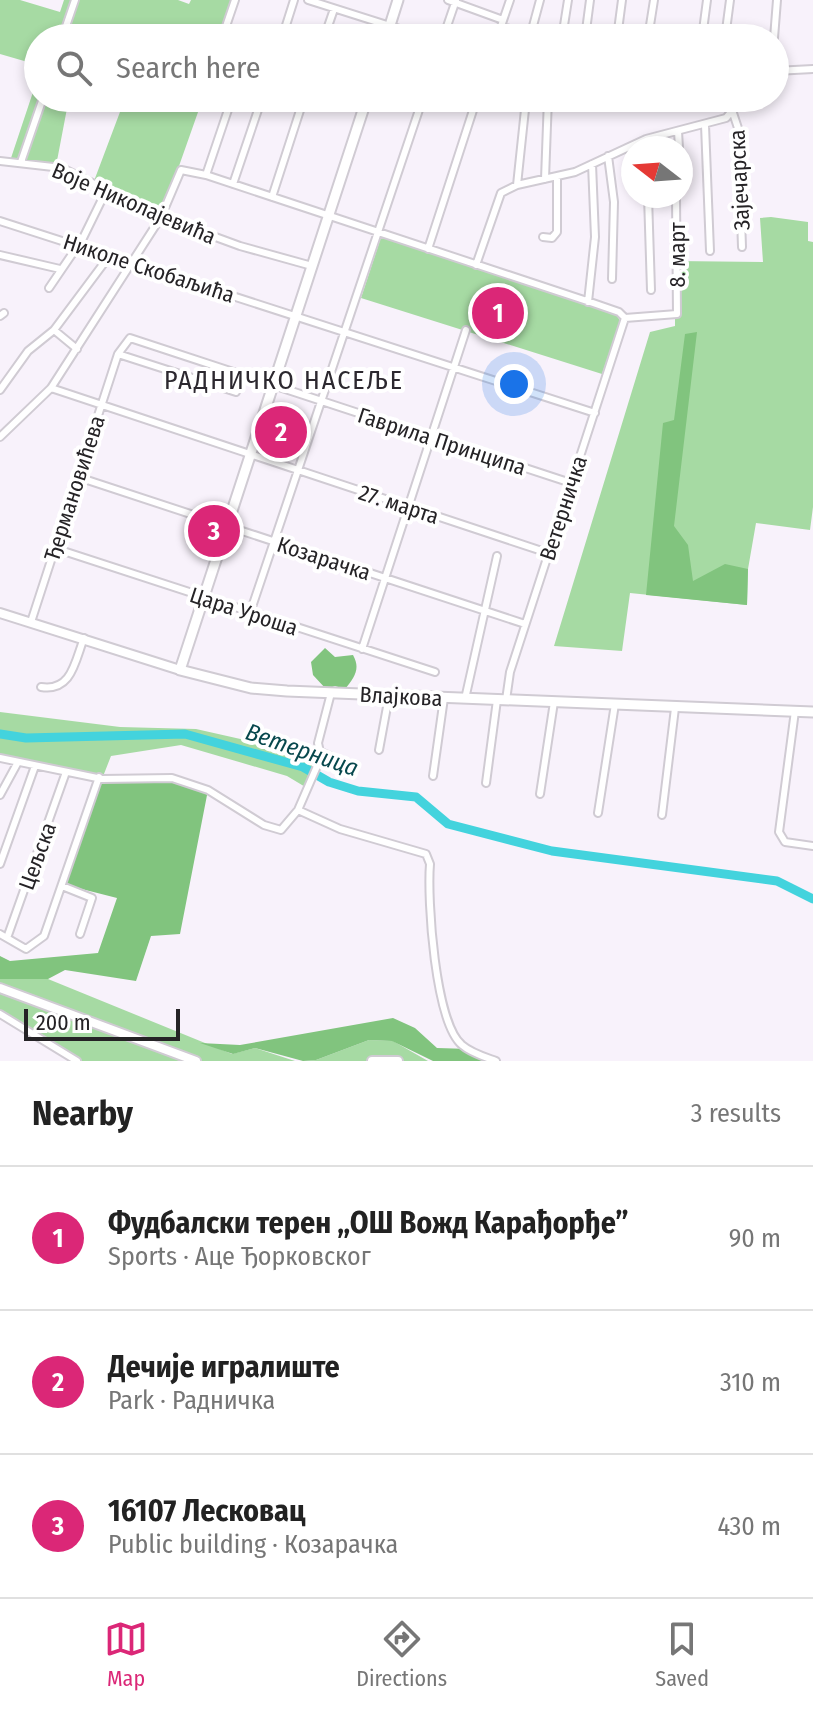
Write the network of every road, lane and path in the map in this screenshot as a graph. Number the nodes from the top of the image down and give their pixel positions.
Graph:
1 (75, 0) edge
2 (235, 0) edge
3 (294, 0) edge
4 (308, 0) edge
5 (398, 0) edge
6 (448, 0) edge
7 (510, 0) edge
8 (540, 0) edge
9 (568, 0) edge
10 (590, 0) edge
11 (622, 0) edge
12 (654, 0) edge
13 (707, 0) edge
14 (730, 0) edge
15 (777, 0) edge
16 (456, 2) edge
17 (334, 9) junction
18 (502, 23) joint
19 (67, 24) edge
20 (227, 24) edge
21 (286, 24) edge
22 (329, 24) edge
23 (383, 24) edge
24 (391, 24) edge
25 (448, 24) edge
26 (535, 24) edge
27 (564, 24) edge
28 (587, 24) edge
29 (619, 24) edge
30 (650, 24) edge
31 (704, 24) edge
32 (727, 24) edge
33 (775, 24) edge
34 (813, 62) edge
35 (803, 68) junction
36 (813, 69) edge
37 (789, 70) edge
38 (38, 112) edge
39 (227, 112) edge
40 (257, 112) edge
41 (299, 112) edge
42 (362, 112) edge
43 (418, 112) edge
44 (472, 112) edge
45 (525, 112) edge
46 (547, 112) edge
47 (733, 113) joint
48 (705, 125) junction
49 (678, 131) junction
50 (658, 136) edge
51 (678, 136) edge
52 (621, 150) edge
53 (608, 156) junction
54 (0, 161) edge
55 (21, 162) junction
56 (592, 164) junction
57 (206, 175) junction
58 (557, 176) junction
59 (545, 179) junction
60 (233, 184) junction
61 (517, 185) junction
62 (107, 189) junction
63 (272, 197) junction
64 (648, 208) edge
65 (676, 208) edge
66 (329, 216) junction
67 (161, 217) junction
68 (0, 221) edge
69 (379, 232) junction
70 (543, 237) dead end
71 (79, 244) junction
72 (742, 247) dead end
73 (428, 249) junction
74 (710, 251) dead end
75 (0, 255) edge
76 (110, 255) junction
77 (130, 261) junction
78 (476, 265) junction
79 (313, 266) junction
80 (60, 269) junction
81 (612, 279) dead end
82 (49, 288) dead end
83 (651, 290) dead end
84 (588, 302) junction
85 (297, 316) junction
86 (625, 318) junction
87 (54, 330) junction
88 (466, 330) dead end
89 (344, 331) junction
90 (130, 338) joint
91 (77, 349) junction
92 (118, 354) junction
93 (454, 366) junction
94 (274, 385) junction
95 (51, 388) junction
96 (0, 390) edge
97 (236, 392) dead end
98 (320, 401) junction
99 (101, 406) junction
100 (595, 413) junction
101 (0, 437) edge
102 (431, 437) junction
103 (250, 457) junction
104 (297, 471) junction
105 (78, 477) junction
106 (571, 483) junction
107 (408, 507) junction
108 (227, 526) junction
109 (273, 541) junction
110 (54, 548) junction
111 (548, 553) junction
112 (497, 556) dead end
113 (385, 578) junction
114 (203, 598) junction
115 (484, 611) junction
116 (0, 613) edge
117 (250, 613) junction
118 (31, 622) junction
119 (525, 624) junction
120 (84, 638) junction
121 (362, 649) junction
122 (180, 670) junction
123 (435, 672) dead end
124 (41, 687) dead end
125 (331, 693) junction
126 (389, 696) junction
127 (444, 698) junction
128 (465, 699) junction
129 (502, 700) junction
130 (554, 702) junction
131 (615, 704) junction
132 (675, 708) junction
133 (795, 711) junction
134 (813, 712) edge
135 (379, 750) dead end
136 (321, 755) junction
137 (1, 760) edge
138 (18, 762) junction
139 (35, 766) junction
140 (353, 766) dead end
141 (66, 772) junction
142 (433, 776) dead end
143 (99, 777) junction
144 (486, 783) dead end
145 (540, 794) dead end
146 (0, 795) edge
147 (298, 810) junction
148 (598, 813) dead end
149 (662, 815) dead end
150 (813, 846) edge
151 (0, 864) edge
152 (62, 886) junction
153 (80, 934) dead end
154 (3, 936) edge
155 (0, 988) edge
156 (0, 1014) edge
157 (77, 1061) edge
158 (196, 1061) edge
159 (372, 1061) edge
160 (398, 1061) edge
161 (496, 1061) edge

1 - 19 street
2 - 20 street
3 - 21 street
4 - 17 street
5 - 24 main road
6 - 16 street
7 - 18 street
8 - 26 street
9 - 27 street
10 - 28 street
11 - 29 street
12 - 30 street
13 - 31 street
14 - 32 street
15 - 33 street
16 - 18 street
16 - 25 street
17 - 22 street
17 - 23 street
34 - 35 street
35 - 36 street
35 - 37 street
38 - 55 street
39 - 57 street
40 - 60 street
41 - 63 street
42 - 66 main road
43 - 69 street
44 - 73 street
45 - 61 street
46 - 59 street
47 - 48 street
47 - 72 street, Зајечарска
48 - 49 street
48 - 74 street
49 - 50 street
49 - 51 street
52 - 53 street
53 - 56 street
53 - 81 street
54 - 55 street, Воје Николајевића
55 - 62 street, Воје Николајевића
56 - 58 street
56 - 84 street
57 - 60 street
57 - 67 street
58 - 59 street
58 - 70 street
59 - 61 street
60 - 63 street
61 - 78 street
62 - 67 street, Воје Николајевића
62 - 71 street
63 - 66 street
64 - 83 street
65 - 86 street, 8. март
66 - 69 street
66 - 79 main road
67 - 77 street
67 - 79 street, Воје Николајевића
68 - 71 street, Николе Скобаљића
69 - 73 street
69 - 89 street
71 - 76 street, Николе Скобаљића
71 - 80 street
73 - 78 street
75 - 80 street
76 - 77 street, Николе Скобаљића
76 - 87 street
77 - 85 street, Николе Скобаљића
77 - 91 street
78 - 84 street
79 - 85 main road
80 - 82 street
84 - 86 street
85 - 89 street, Николе Скобаљића
85 - 94 main road
86 - 100 street, Ветерничка
87 - 91 street
87 - 96 street
88 - 93 street
89 - 93 street, Николе Скобаљића
89 - 98 street
90 - 92 street, Ђермановићева
90 - 94 street, Гаврила Принципа
91 - 95 street
92 - 97 street
92 - 99 street, Ђермановићева
93 - 100 street, Николе Скобаљића
93 - 102 street
94 - 98 street, Гаврила Принципа
94 - 103 main road
95 - 99 street, 27. марта
95 - 101 street
98 - 102 street, Гаврила Принципа
98 - 104 street
99 - 103 street, 27. марта
99 - 105 street, Ђермановићева
100 - 106 street, Ветерничка
102 - 106 street, Гаврила Принципа
102 - 107 street
103 - 104 street, 27. марта
103 - 108 main road
104 - 107 street, 27. марта
104 - 109 street
105 - 108 street, Козарачка
105 - 110 street, Ђермановићева
106 - 111 street, Ветерничка
107 - 111 street, 27. марта
107 - 113 street
108 - 109 street, Козарачка
108 - 114 main road
109 - 113 street, Козарачка
109 - 117 street
110 - 114 street, Цара Уроша
110 - 118 street, Ђермановићева
111 - 119 street, Ветерничка
112 - 115 street
113 - 115 street, Козарачка
113 - 121 street
114 - 117 street, Цара Уроша
114 - 122 main road
115 - 119 street, Козарачка
115 - 128 street
116 - 118 street, Влајкова
117 - 121 street, Цара Уроша
118 - 120 street, Влајкова
119 - 129 street, Ветерничка
120 - 122 street, Влајкова
120 - 124 street
121 - 123 street, Цара Уроша
122 - 125 main road, Влајкова
125 - 126 main road, Влајкова
125 - 136 street
126 - 127 main road, Влајкова
126 - 135 street
127 - 128 main road, Влајкова
127 - 142 street
128 - 129 main road, Влајкова
129 - 130 main road, Влајкова
129 - 144 street, Ветерничка
130 - 131 main road, Влајкова
130 - 145 street
131 - 132 main road, Влајкова
131 - 148 street
132 - 133 main road, Влајкова
132 - 149 street
133 - 134 main road, Влајкова
133 - 150 street
136 - 140 street
136 - 147 street
137 - 138 street
138 - 139 street
138 - 146 street
139 - 141 street
139 - 151 street
141 - 143 street
141 - 154 street, Цељска
143 - 147 street
143 - 152 street
147 - 161 street
152 - 153 street
152 - 154 street
155 - 158 street
156 - 157 street
159 - 160 street

